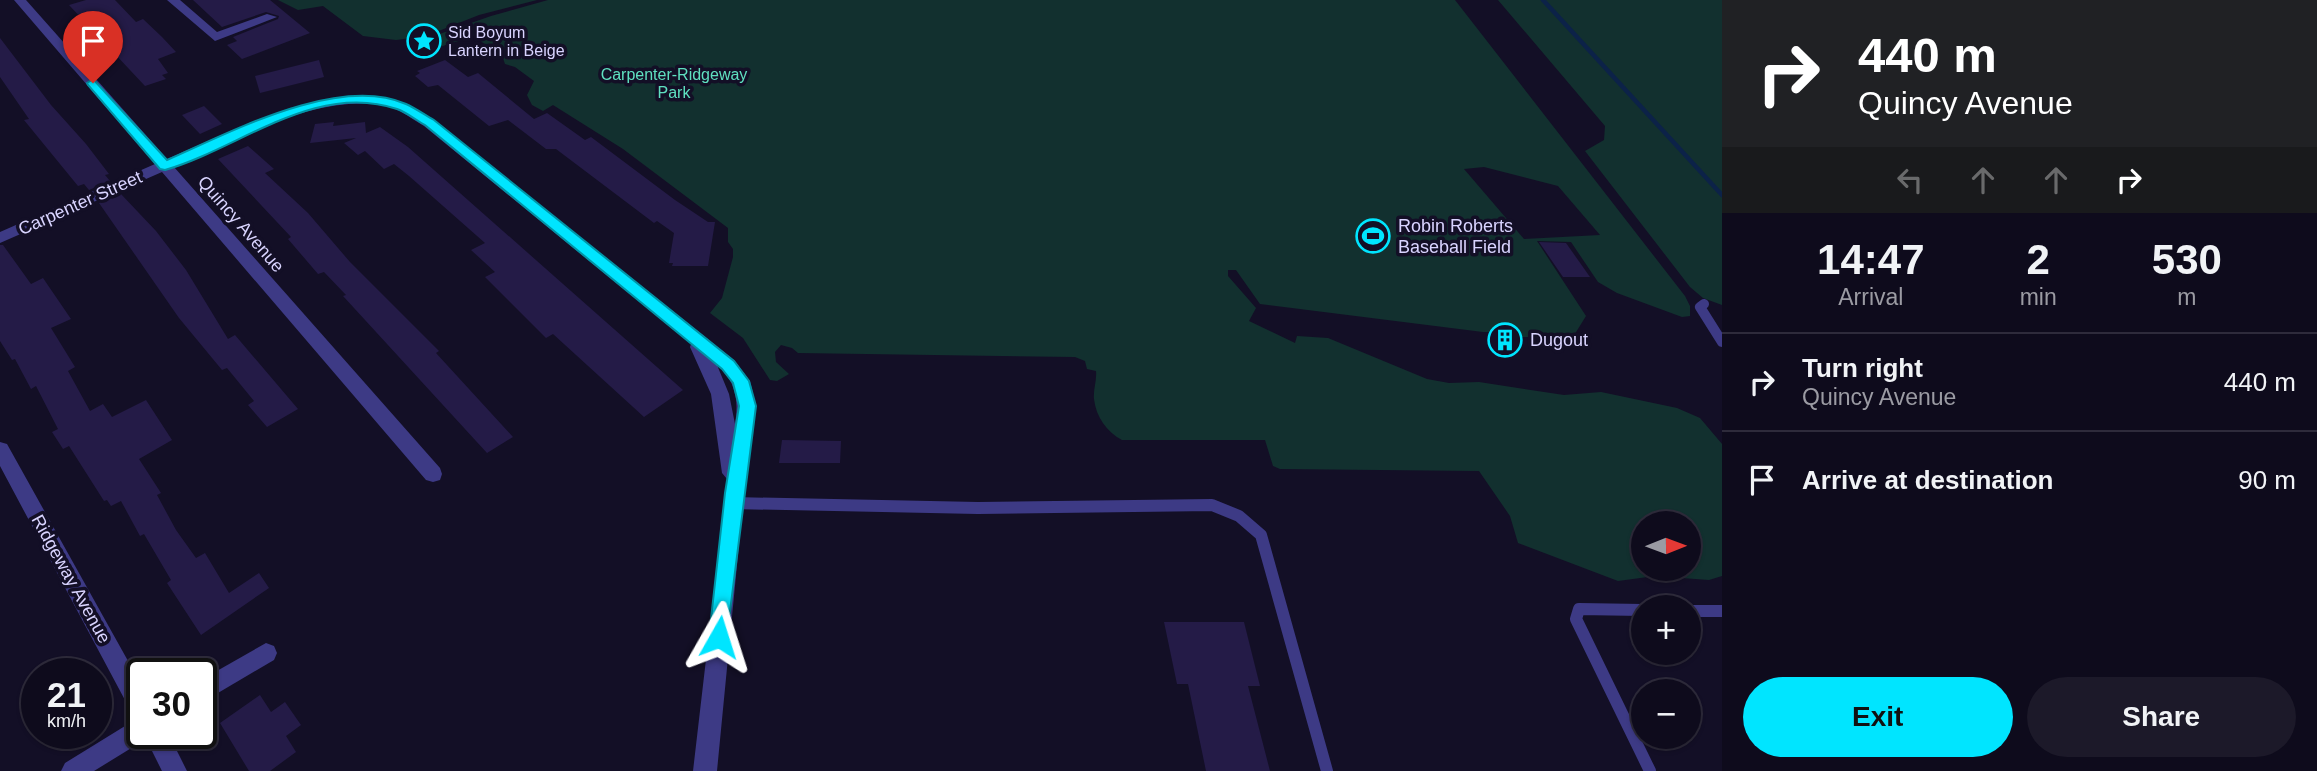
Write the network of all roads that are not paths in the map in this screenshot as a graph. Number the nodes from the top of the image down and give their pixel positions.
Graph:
1 (20, 0) edge
2 (173, 0) edge
3 (271, 17) dead end
4 (165, 166) junction
5 (0, 238) edge
6 (1704, 303) dead end
7 (1722, 342) edge
8 (0, 449) edge
9 (433, 474) dead end
10 (733, 498) junction
11 (1631, 610) edge
12 (1701, 611) edge
13 (1722, 611) edge
14 (266, 653) dead end
15 (126, 680) edge
16 (217, 682) edge
17 (126, 738) edge
18 (163, 749) edge
19 (72, 771) edge
20 (175, 771) edge
21 (705, 771) edge
22 (1327, 771) edge
23 (1650, 771) edge

1 - 4 street, Quincy Avenue
2 - 3 street
4 - 5 street, Carpenter Street
4 - 9 street, Quincy Avenue
4 - 10 street, Carpenter Street
6 - 7 lane
8 - 15 street, Ridgeway Avenue
10 - 21 street, Carpenter Street
10 - 22 lane
11 - 23 lane
12 - 13 lane
14 - 16 street
17 - 19 street
18 - 20 street

